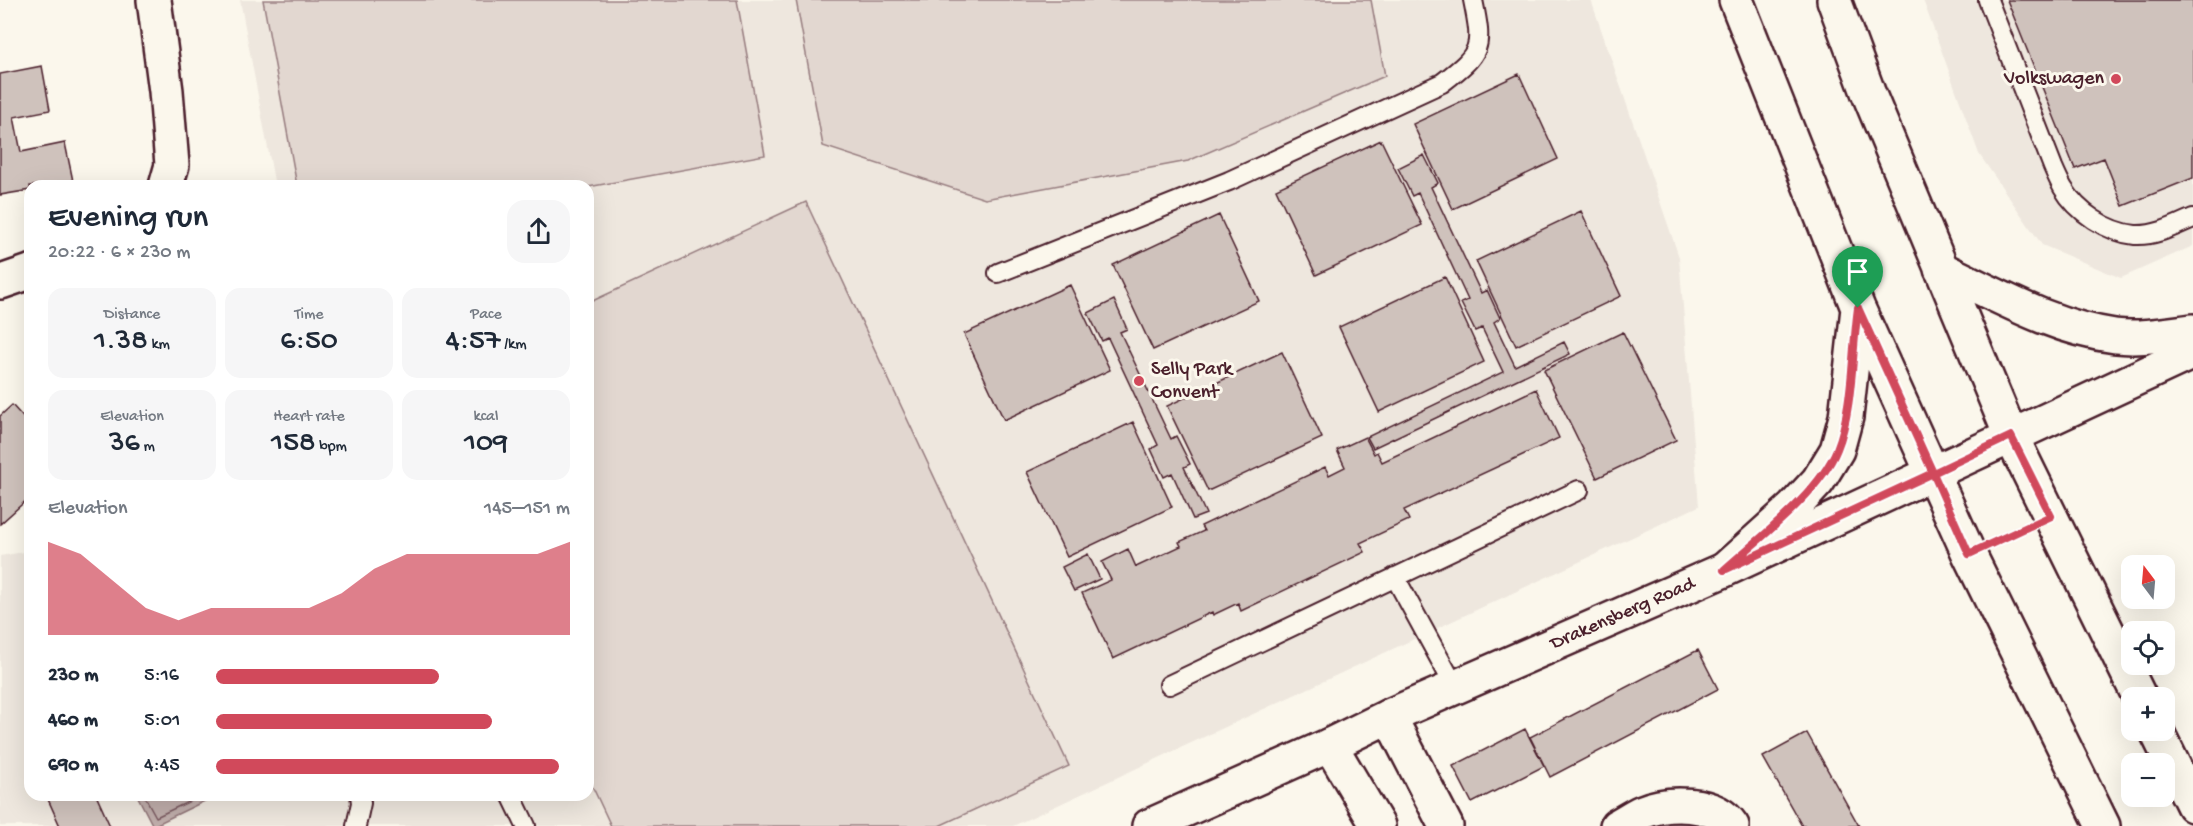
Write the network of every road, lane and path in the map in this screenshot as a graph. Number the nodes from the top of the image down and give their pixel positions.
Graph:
1 (154, 0) edge
2 (1473, 0) edge
3 (1736, 0) edge
4 (1834, 0) edge
5 (1988, 0) edge
6 (168, 180) edge
7 (2193, 218) edge
8 (1941, 269) junction
9 (998, 273) dead end
10 (24, 274) edge
11 (1, 282) edge
12 (1858, 308) junction
13 (2193, 331) edge
14 (2193, 352) edge
15 (2011, 436) junction
16 (1933, 473) junction
17 (1579, 490) dead end
18 (2051, 516) junction
19 (1969, 554) junction
20 (1724, 570) junction
21 (1395, 577) junction
22 (1169, 685) dead end
23 (1455, 687) junction
24 (2135, 687) edge
25 (1389, 716) junction
26 (2161, 741) edge
27 (1330, 745) junction
28 (361, 801) edge
29 (514, 801) edge
30 (2193, 805) edge
31 (356, 826) edge
32 (526, 826) edge
33 (1149, 826) edge
34 (1378, 826) edge
35 (1446, 826) edge
36 (1617, 826) edge
37 (1732, 826) edge
38 (2103, 826) edge

1 - 6 main road
2 - 9 lane
3 - 12 main road
4 - 8 main road
5 - 7 lane
8 - 13 main road
8 - 15 main road
10 - 11 main road
12 - 16 main road
12 - 20 main road
14 - 15 main road, Drakensberg Road
15 - 16 main road, Drakensberg Road
15 - 18 main road
16 - 19 main road
16 - 20 main road, Drakensberg Road
17 - 21 lane
18 - 19 path
18 - 24 main road
19 - 38 main road
20 - 23 main road, Drakensberg Road
21 - 22 lane
21 - 23 lane
23 - 25 main road, Drakensberg Road
25 - 27 main road, Drakensberg Road
25 - 35 main road
26 - 30 main road
27 - 33 main road, Drakensberg Road
27 - 34 main road
28 - 31 lane
29 - 32 lane
36 - 37 main road

